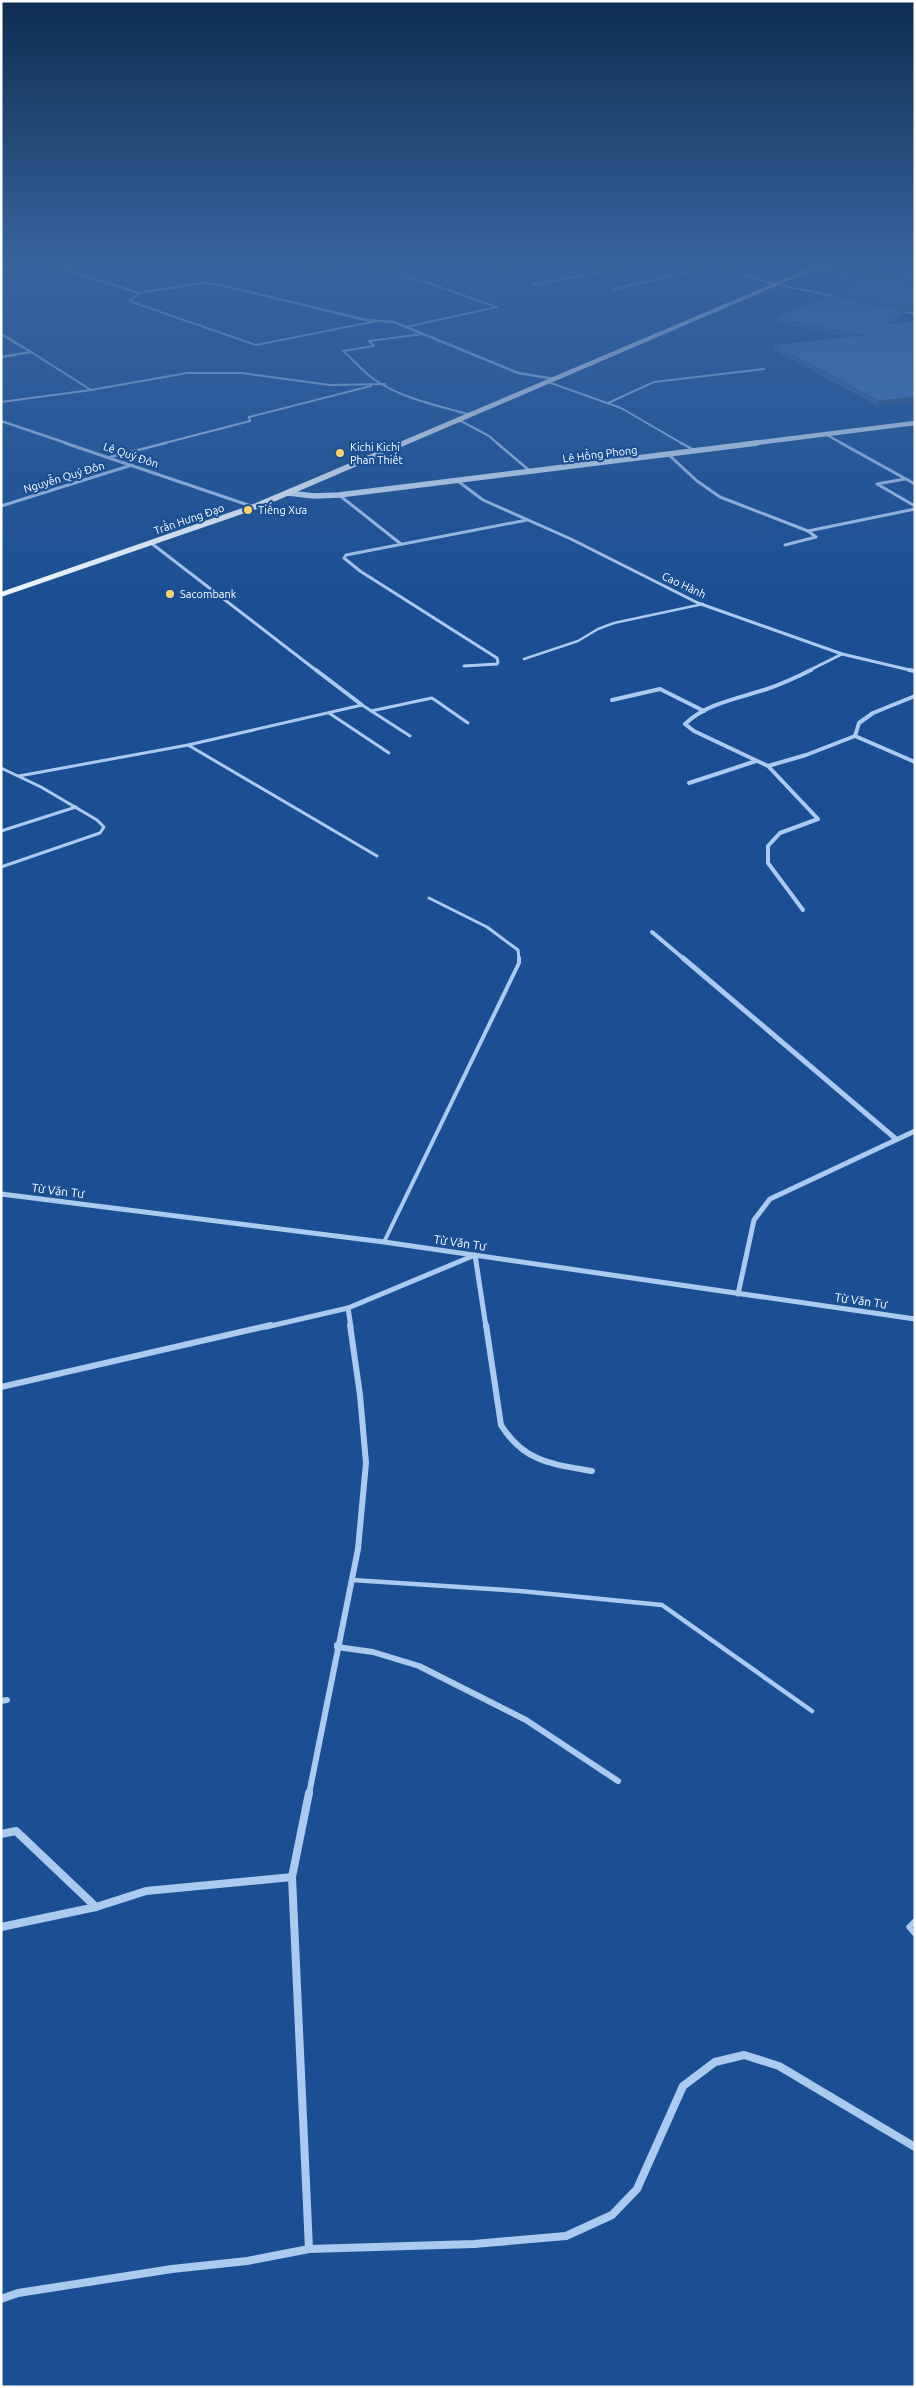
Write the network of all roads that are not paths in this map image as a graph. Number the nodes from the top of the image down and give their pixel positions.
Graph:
1 (70, 376) edge
2 (168, 376) edge
3 (267, 376) edge
4 (371, 376) edge
5 (539, 376) edge
6 (561, 376) edge
7 (701, 376) edge
8 (555, 379) junction
9 (548, 382) junction
10 (385, 384) junction
11 (372, 385) junction
12 (91, 390) junction
13 (1, 402) edge
14 (608, 403) junction
15 (471, 415) junction
16 (459, 420) junction
17 (1, 421) edge
18 (915, 423) edge
19 (827, 434) junction
20 (697, 452) junction
21 (670, 455) junction
22 (110, 457) junction
23 (133, 465) junction
24 (531, 472) junction
25 (906, 479) junction
26 (460, 482) junction
27 (915, 484) edge
28 (288, 493) junction
29 (339, 495) junction
30 (1, 500) edge
31 (10, 503) junction
32 (1, 506) edge
33 (254, 507) junction
34 (915, 508) edge
35 (528, 520) junction
36 (808, 531) junction
37 (151, 543) junction
38 (401, 544) junction
39 (785, 545) dead end
40 (1, 595) edge
41 (703, 604) junction
42 (842, 654) junction
43 (524, 659) dead end
44 (464, 666) dead end
45 (915, 671) edge
46 (915, 696) edge
47 (612, 700) dead end
48 (362, 705) junction
49 (371, 711) junction
50 (704, 711) junction
51 (329, 712) junction
52 (468, 724) dead end
53 (410, 736) dead end
54 (854, 736) junction
55 (188, 745) junction
56 (389, 753) dead end
57 (757, 761) junction
58 (915, 762) edge
59 (768, 766) junction
60 (1, 768) edge
61 (19, 776) junction
62 (689, 782) dead end
63 (76, 807) junction
64 (1, 831) edge
65 (377, 856) dead end
66 (1, 867) edge
67 (429, 898) dead end
68 (803, 910) dead end
69 (652, 932) dead end
70 (915, 1131) edge
71 (896, 1139) junction
72 (1, 1194) edge
73 (384, 1242) junction
74 (474, 1255) junction
75 (738, 1294) junction
76 (348, 1308) junction
77 (915, 1319) edge
78 (1, 1387) edge
79 (592, 1471) dead end
80 (352, 1580) junction
81 (337, 1647) junction
82 (812, 1711) dead end
83 (618, 1781) dead end
84 (1, 1834) edge
85 (292, 1876) junction
86 (96, 1907) junction
87 (915, 1921) edge
88 (1, 1927) edge
89 (915, 1934) edge
90 (915, 2147) edge
91 (309, 2249) junction
92 (1, 2299) edge

1 - 12 lane
2 - 12 lane
3 - 11 lane
4 - 10 lane
5 - 8 street
6 - 8 main road, Trần Hưng Đạo
7 - 14 lane
8 - 9 main road, Trần Hưng Đạo
9 - 14 lane
9 - 15 main road, Trần Hưng Đạo
10 - 11 lane
10 - 15 lane
11 - 22 lane
12 - 13 lane
14 - 20 lane
15 - 16 main road, Trần Hưng Đạo
16 - 24 lane
16 - 28 main road, Trần Hưng Đạo
17 - 22 street, Lê Quý Đôn
18 - 19 main road, Lê Hồng Phong
19 - 20 main road, Lê Hồng Phong
19 - 25 street
20 - 21 main road, Lê Hồng Phong
21 - 24 main road, Lê Hồng Phong
21 - 36 street
22 - 23 street, Lê Quý Đôn
23 - 31 street, Nguyễn Quý Đôn
23 - 33 street, Lê Quý Đôn
24 - 26 main road, Lê Hồng Phong
25 - 27 street
25 - 34 street
26 - 29 main road, Lê Hồng Phong
26 - 35 street, Cao Hành
28 - 29 main road, Lê Hồng Phong
28 - 33 main road, Trần Hưng Đạo
29 - 38 street
30 - 31 street
31 - 32 street, Nguyễn Quý Đôn
33 - 37 main road, Trần Hưng Đạo
34 - 36 street
35 - 38 street
35 - 41 street, Cao Hành
36 - 39 street
37 - 40 main road, Trần Hưng Đạo
37 - 48 street
38 - 44 street
41 - 42 street, Cao Hành
41 - 43 lane
42 - 45 street, Cao Hành
42 - 50 street
46 - 54 street
47 - 50 street
48 - 49 lane
48 - 51 lane
49 - 52 lane
49 - 53 lane
50 - 57 street
51 - 55 lane
51 - 56 lane
54 - 58 street
54 - 59 street
55 - 61 lane
55 - 65 lane
57 - 59 street
57 - 62 street
59 - 68 street
60 - 61 lane
61 - 63 lane
63 - 64 lane
63 - 66 lane
67 - 73 lane
69 - 71 street
70 - 71 street
71 - 75 street
72 - 73 street, Từ Văn Tư
73 - 74 street, Từ Văn Tư
74 - 75 street, Từ Văn Tư
74 - 76 street
74 - 79 street
75 - 77 street, Từ Văn Tư
76 - 78 street
76 - 80 street
80 - 81 street
80 - 82 lane
81 - 83 street
81 - 85 street
84 - 86 street
85 - 86 street
85 - 91 street
86 - 88 street
87 - 89 lane
90 - 91 street
91 - 92 street

